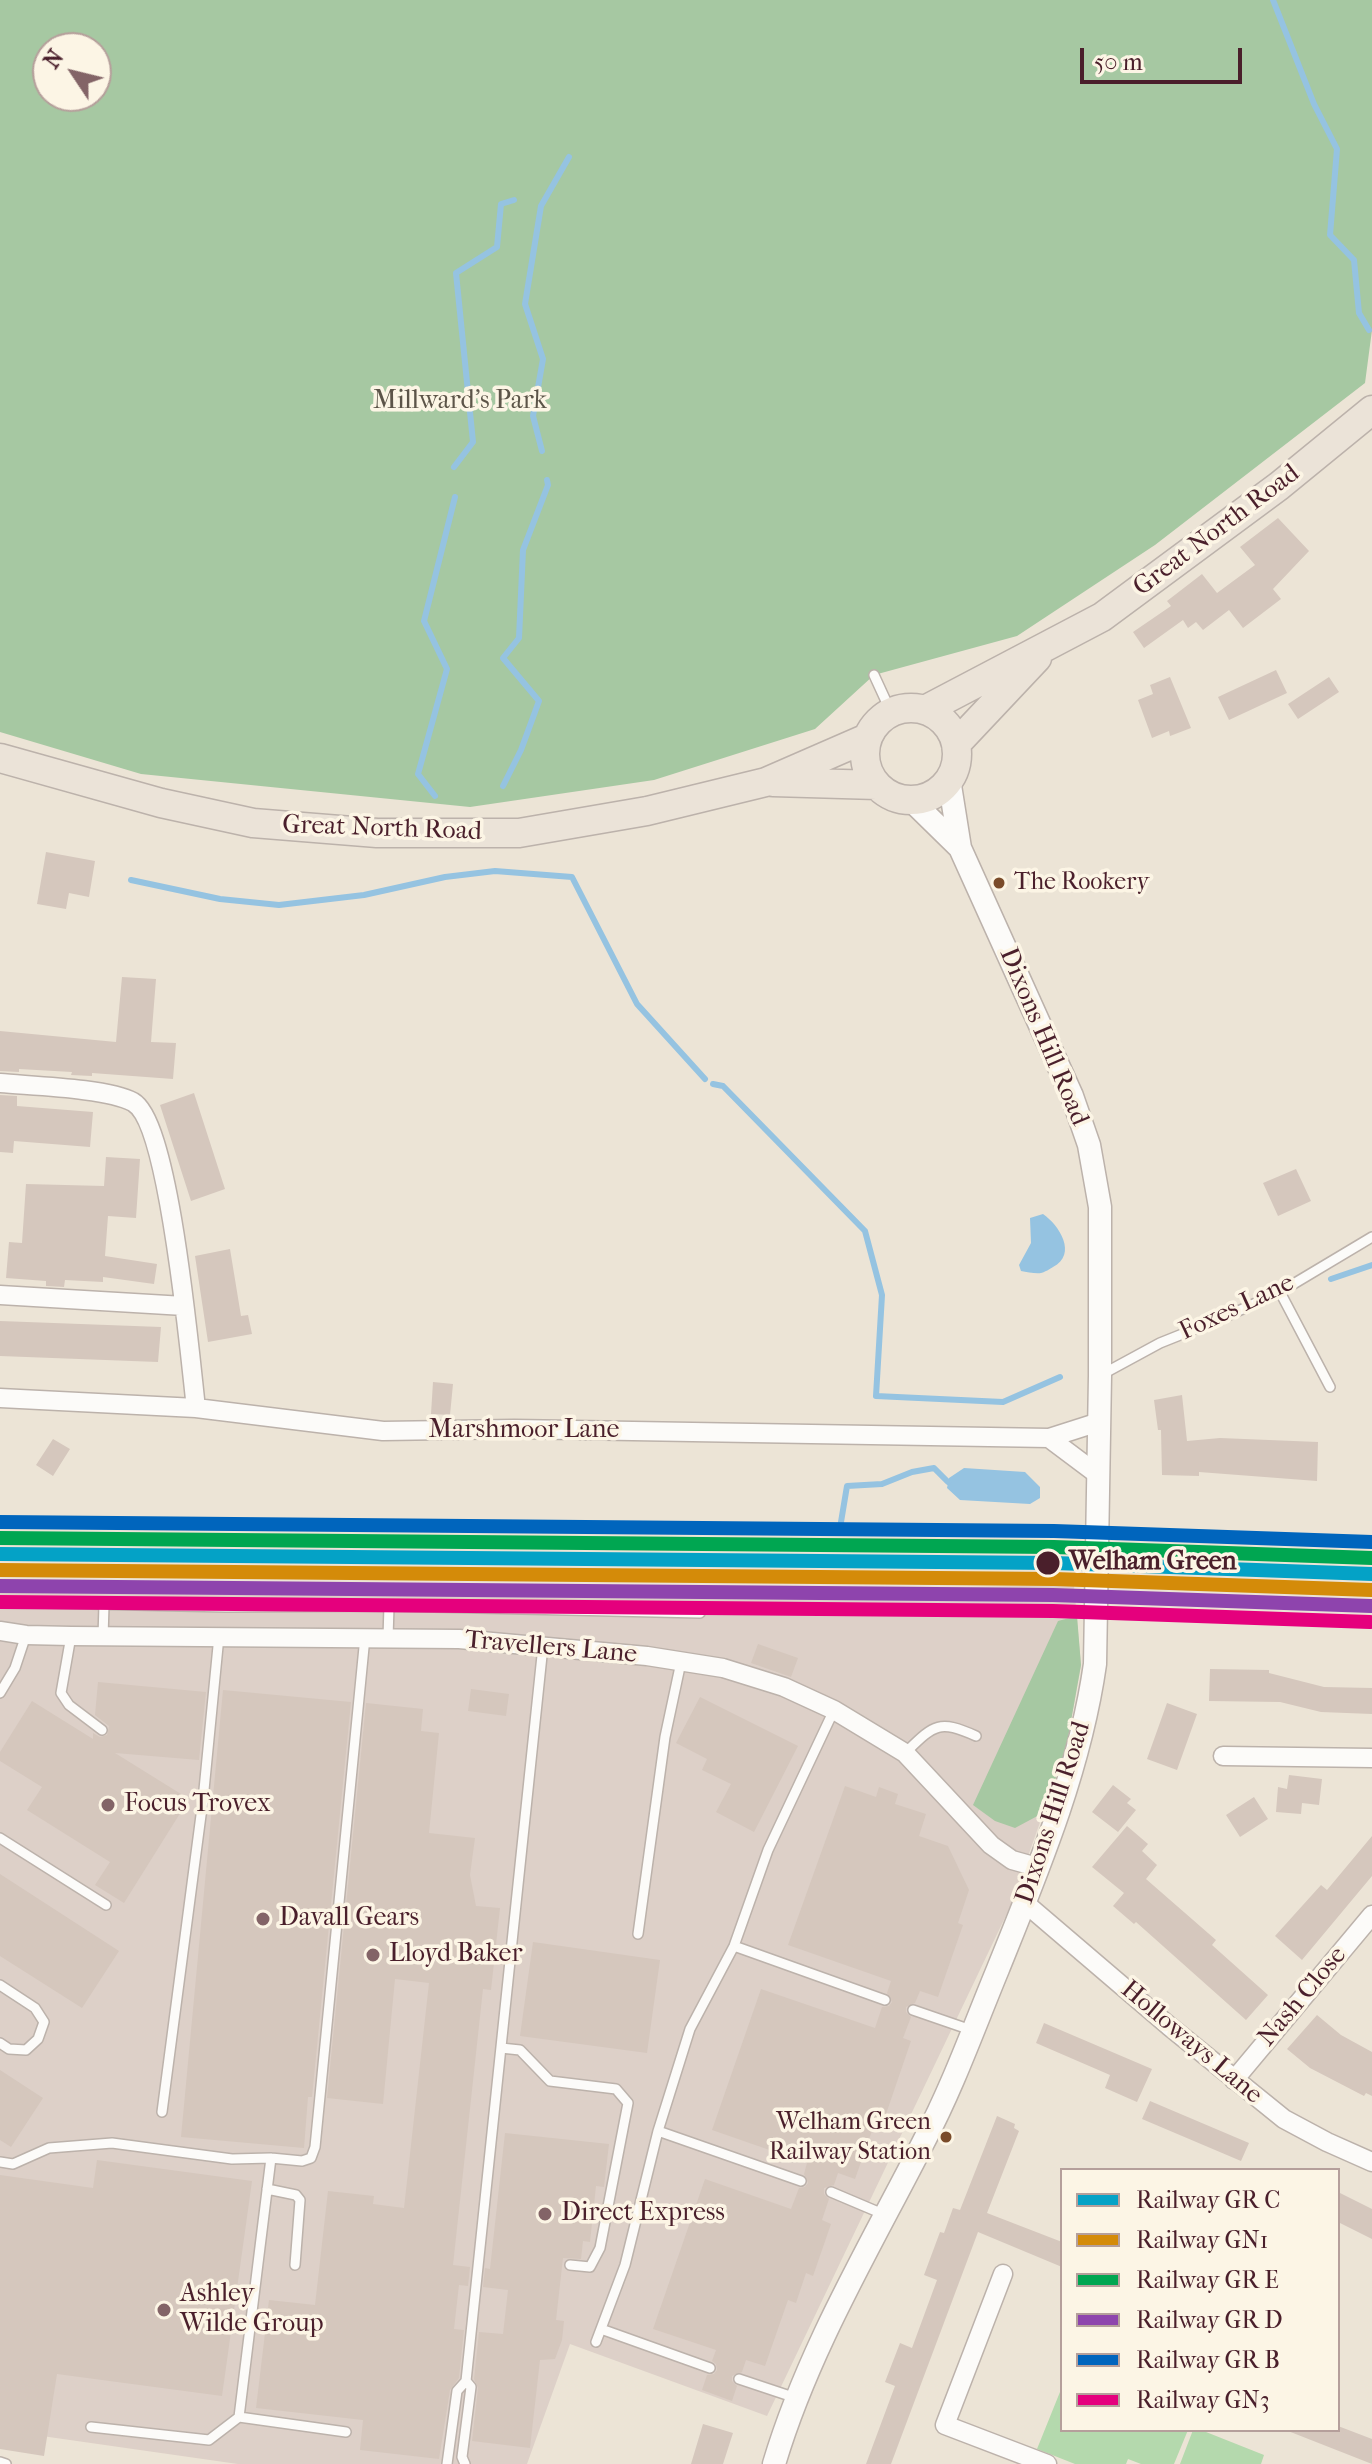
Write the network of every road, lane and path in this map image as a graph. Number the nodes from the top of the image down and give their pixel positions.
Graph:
1 (1372, 410) edge
2 (1055, 640) junction
3 (874, 675) dead end
4 (925, 710) junction
5 (891, 712) junction
6 (867, 738) junction
7 (956, 744) junction
8 (0, 758) edge
9 (949, 779) junction
10 (766, 782) junction
11 (877, 785) junction
12 (911, 800) junction
13 (960, 848) junction
14 (0, 1083) edge
15 (1372, 1237) edge
16 (1280, 1292) junction
17 (0, 1295) edge
18 (184, 1306) junction
19 (1100, 1376) junction
20 (1330, 1387) dead end
21 (0, 1398) edge
22 (196, 1408) junction
23 (1099, 1422) junction
24 (1049, 1438) junction
25 (1097, 1484) junction
26 (0, 1602) edge
27 (104, 1605) junction
28 (389, 1606) junction
29 (700, 1613) dead end
30 (0, 1631) edge
31 (26, 1635) junction
32 (71, 1636) junction
33 (219, 1636) junction
34 (103, 1637) junction
35 (365, 1637) junction
36 (388, 1638) junction
37 (543, 1646) junction
38 (681, 1662) junction
39 (0, 1693) edge
40 (834, 1710) junction
41 (102, 1730) dead end
42 (976, 1736) dead end
43 (905, 1753) junction
44 (1223, 1756) dead end
45 (1372, 1758) edge
46 (0, 1838) edge
47 (1037, 1867) junction
48 (1025, 1903) junction
49 (106, 1905) dead end
50 (1372, 1915) edge
51 (638, 1934) dead end
52 (734, 1946) junction
53 (0, 1985) edge
54 (885, 2000) dead end
55 (913, 2010) dead end
56 (974, 2031) junction
57 (0, 2043) edge
58 (501, 2048) junction
59 (1234, 2080) junction
60 (162, 2112) dead end
61 (658, 2131) junction
62 (271, 2158) junction
63 (0, 2162) edge
64 (1372, 2162) edge
65 (801, 2181) dead end
66 (267, 2189) junction
67 (831, 2192) dead end
68 (886, 2215) junction
69 (295, 2265) dead end
70 (570, 2265) dead end
71 (1003, 2274) dead end
72 (601, 2329) junction
73 (596, 2342) dead end
74 (710, 2368) dead end
75 (739, 2379) dead end
76 (466, 2381) junction
77 (796, 2398) junction
78 (239, 2417) junction
79 (91, 2427) dead end
80 (346, 2432) dead end
81 (0, 2462) edge
82 (6, 2464) edge
83 (447, 2464) edge
84 (465, 2464) edge
85 (774, 2464) edge
86 (1047, 2464) edge

1 - 2 main road, Great North Road
2 - 4 main road, Great North Road
2 - 7 main road, Great North Road
3 - 5 lane
4 - 5 main road
4 - 7 main road
5 - 6 main road
6 - 10 main road, Great North Road
6 - 11 main road
7 - 9 main road
8 - 10 main road, Great North Road
9 - 12 main road
9 - 13 street, Dixons Hill Road
10 - 11 main road, Great North Road
11 - 12 main road
12 - 13 street, Dixons Hill Road
13 - 19 street, Dixons Hill Road
14 - 18 street
15 - 16 lane, Foxes Lane
16 - 19 lane, Foxes Lane
16 - 20 lane
17 - 18 street
18 - 22 street
19 - 23 street, Dixons Hill Road
21 - 22 street, Marshmoor Lane
22 - 24 street, Marshmoor Lane
23 - 24 street, Marshmoor Lane
23 - 25 street, Dixons Hill Road
24 - 25 street
25 - 47 street, Dixons Hill Road
26 - 27 lane
27 - 28 lane
27 - 34 lane
28 - 29 lane
28 - 36 lane
30 - 31 street, Travellers Lane
31 - 32 street, Travellers Lane
31 - 39 lane
32 - 34 street, Travellers Lane
32 - 41 lane
33 - 34 street, Travellers Lane
33 - 35 street, Travellers Lane
33 - 60 lane
35 - 36 street, Travellers Lane
35 - 62 lane
36 - 37 street, Travellers Lane
37 - 38 street, Travellers Lane
37 - 58 lane
38 - 40 street, Travellers Lane
38 - 51 lane
40 - 43 street, Travellers Lane
40 - 52 lane
42 - 43 lane
43 - 47 street, Travellers Lane
44 - 45 street
46 - 49 lane
47 - 48 street, Dixons Hill Road
48 - 56 street, Dixons Hill Road
48 - 59 street, Holloways Lane
50 - 59 street, Nash Close
52 - 54 lane
52 - 61 lane
53 - 57 lane
55 - 56 lane
56 - 68 street, Dixons Hill Road
58 - 70 lane
58 - 76 lane
59 - 64 street, Holloways Lane
61 - 65 lane
61 - 72 lane
62 - 63 lane
62 - 66 lane
66 - 69 lane
66 - 78 lane
67 - 68 lane
68 - 77 street, Dixons Hill Road
71 - 86 street
72 - 73 lane
72 - 74 lane
75 - 77 lane
76 - 83 lane
76 - 84 lane
77 - 85 street, Dixons Hill Road
78 - 79 lane
78 - 80 lane
81 - 82 lane

